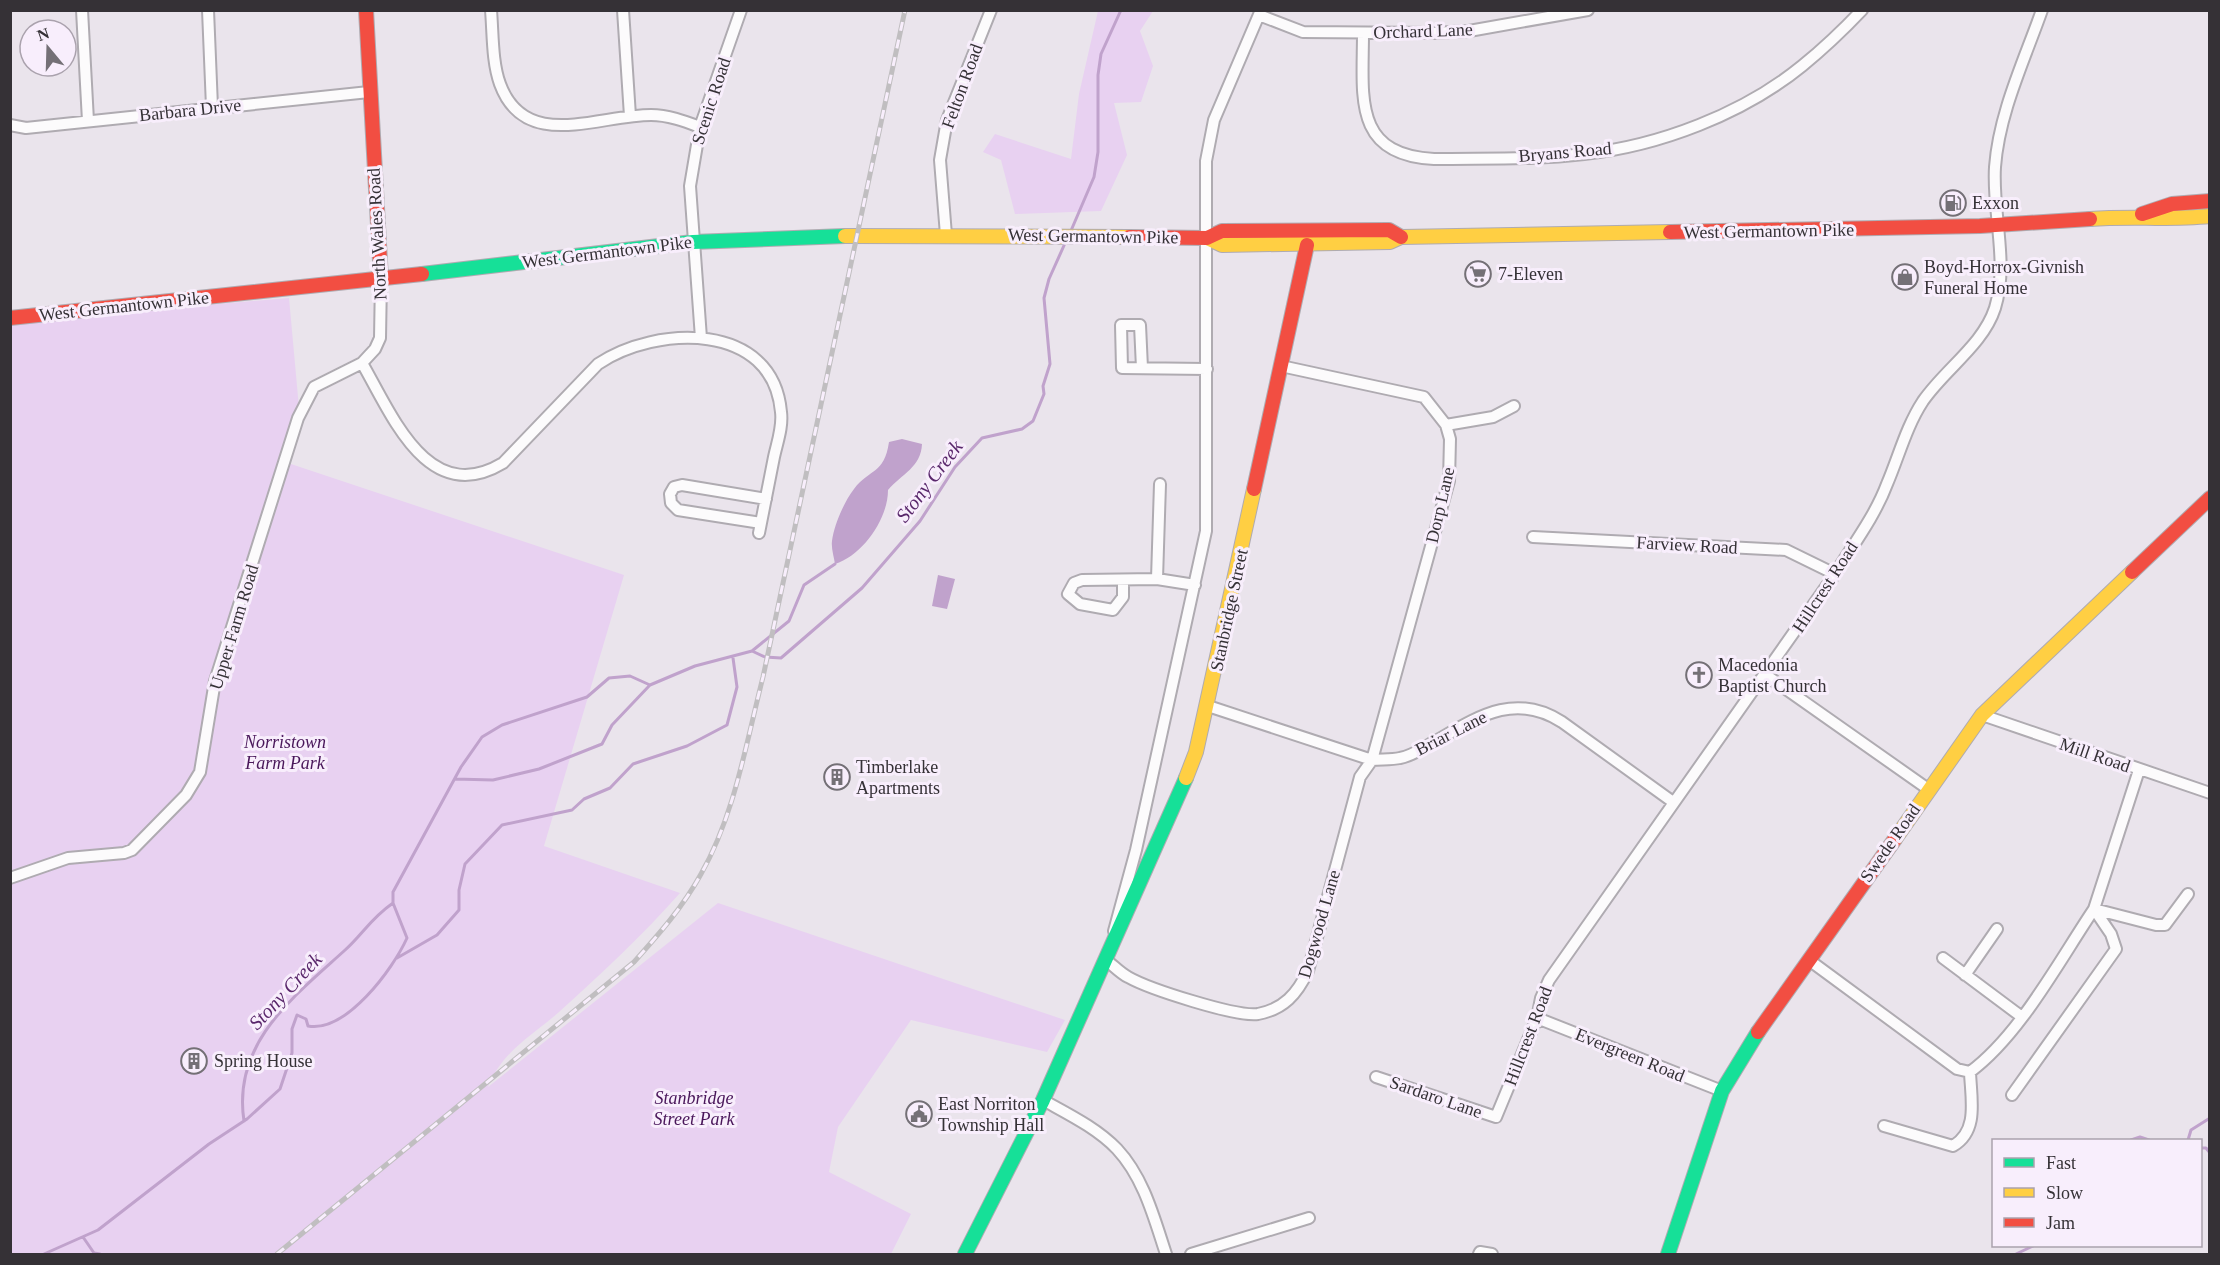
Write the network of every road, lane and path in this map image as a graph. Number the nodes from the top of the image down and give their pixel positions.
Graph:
1 (82, 10) edge
2 (208, 10) edge
3 (366, 10) edge
4 (491, 10) edge
5 (623, 10) edge
6 (741, 10) edge
7 (991, 10) edge
8 (1588, 10) edge
9 (1862, 10) edge
10 (2042, 10) edge
11 (1260, 13) edge
12 (1363, 33) junction
13 (369, 92) junction
14 (212, 107) junction
15 (630, 116) junction
16 (88, 121) junction
17 (10, 125) edge
18 (700, 127) junction
19 (2210, 201) edge
20 (2137, 216) junction
21 (2210, 216) edge
22 (1999, 226) junction
23 (946, 235) junction
24 (1401, 237) junction
25 (1207, 238) junction
26 (693, 242) junction
27 (1307, 246) junction
28 (381, 279) junction
29 (10, 318) edge
30 (701, 338) junction
31 (362, 363) junction
32 (1281, 366) junction
33 (1142, 368) dead end
34 (1207, 369) junction
35 (1514, 406) dead end
36 (1446, 425) junction
37 (1160, 484) dead end
38 (2210, 498) edge
39 (766, 499) junction
40 (1533, 537) dead end
41 (1834, 574) junction
42 (1157, 579) junction
43 (1123, 581) junction
44 (1195, 585) junction
45 (1766, 675) junction
46 (1208, 706) junction
47 (1982, 715) junction
48 (1372, 760) junction
49 (2139, 770) junction
50 (1928, 789) junction
51 (2210, 793) edge
52 (1673, 802) junction
53 (10, 878) edge
54 (2188, 894) dead end
55 (2094, 909) junction
56 (1997, 929) dead end
57 (1943, 958) dead end
58 (1106, 960) junction
59 (1809, 960) junction
60 (1965, 975) junction
61 (2022, 1017) junction
62 (1537, 1018) junction
63 (1970, 1072) junction
64 (1376, 1077) dead end
65 (1722, 1091) junction
66 (2012, 1095) dead end
67 (1043, 1100) junction
68 (1496, 1118) joint
69 (1884, 1126) dead end
70 (1310, 1218) dead end
71 (1480, 1253) edge
72 (965, 1254) edge
73 (1166, 1254) edge
74 (1191, 1254) edge
75 (1492, 1254) edge
76 (1668, 1254) edge

1 - 16 street
2 - 14 street
3 - 13 main road, North Wales Road
4 - 15 street
5 - 15 street
6 - 18 street, Scenic Road
7 - 23 street, Felton Road
8 - 12 street, Orchard Lane
9 - 12 street, Bryans Road
10 - 22 street, Hillcrest Road
11 - 12 street, Orchard Lane
11 - 25 street, Stanbridge Street
13 - 14 street, Barbara Drive
13 - 28 main road, North Wales Road
14 - 16 street, Barbara Drive
15 - 18 street
16 - 17 street, Barbara Drive
18 - 26 street, Scenic Road
19 - 20 main road, West Germantown Pike
20 - 21 main road, West Germantown Pike
20 - 22 main road, West Germantown Pike
22 - 24 main road, West Germantown Pike
22 - 41 street, Hillcrest Road
23 - 25 main road, West Germantown Pike
23 - 26 main road, West Germantown Pike
24 - 25 main road, West Germantown Pike
24 - 27 main road, West Germantown Pike
25 - 27 main road, West Germantown Pike
25 - 34 street, Stanbridge Street
26 - 28 main road, West Germantown Pike
26 - 30 street, Scenic Road
27 - 32 main road, Stanbridge Street
28 - 29 main road, West Germantown Pike
28 - 31 street, North Wales Road
30 - 31 street
30 - 39 street
31 - 53 street, Upper Farm Road
32 - 36 street
32 - 46 main road, Stanbridge Street
33 - 34 street
34 - 44 street, Stanbridge Street
35 - 36 street
36 - 48 street, Dorp Lane
37 - 42 street
38 - 47 main road, Swede Road
39 - 39 street
40 - 41 street, Farview Road
41 - 45 street, Hillcrest Road
42 - 43 street
42 - 44 street
43 - 43 street
44 - 58 street, Stanbridge Street
45 - 50 street
45 - 52 street, Hillcrest Road
46 - 48 street, Briar Lane
46 - 58 main road, Stanbridge Street
47 - 49 street, Mill Road
47 - 50 main road, Swede Road
48 - 52 street, Briar Lane
48 - 58 street, Dogwood Lane
49 - 51 street, Mill Road
49 - 55 street
50 - 59 main road, Swede Road
52 - 62 street, Hillcrest Road
54 - 55 street
55 - 61 street
55 - 66 street
56 - 60 street
57 - 60 street
58 - 67 main road, Stanbridge Street
59 - 63 street
59 - 65 main road, Swede Road
60 - 61 street
61 - 63 street
62 - 65 street, Evergreen Road
62 - 68 street, Hillcrest Road
63 - 69 street
64 - 68 street, Sardaro Lane
65 - 76 main road, Swede Road
67 - 72 main road, Stanbridge Street
67 - 73 street
70 - 74 street
71 - 75 street

